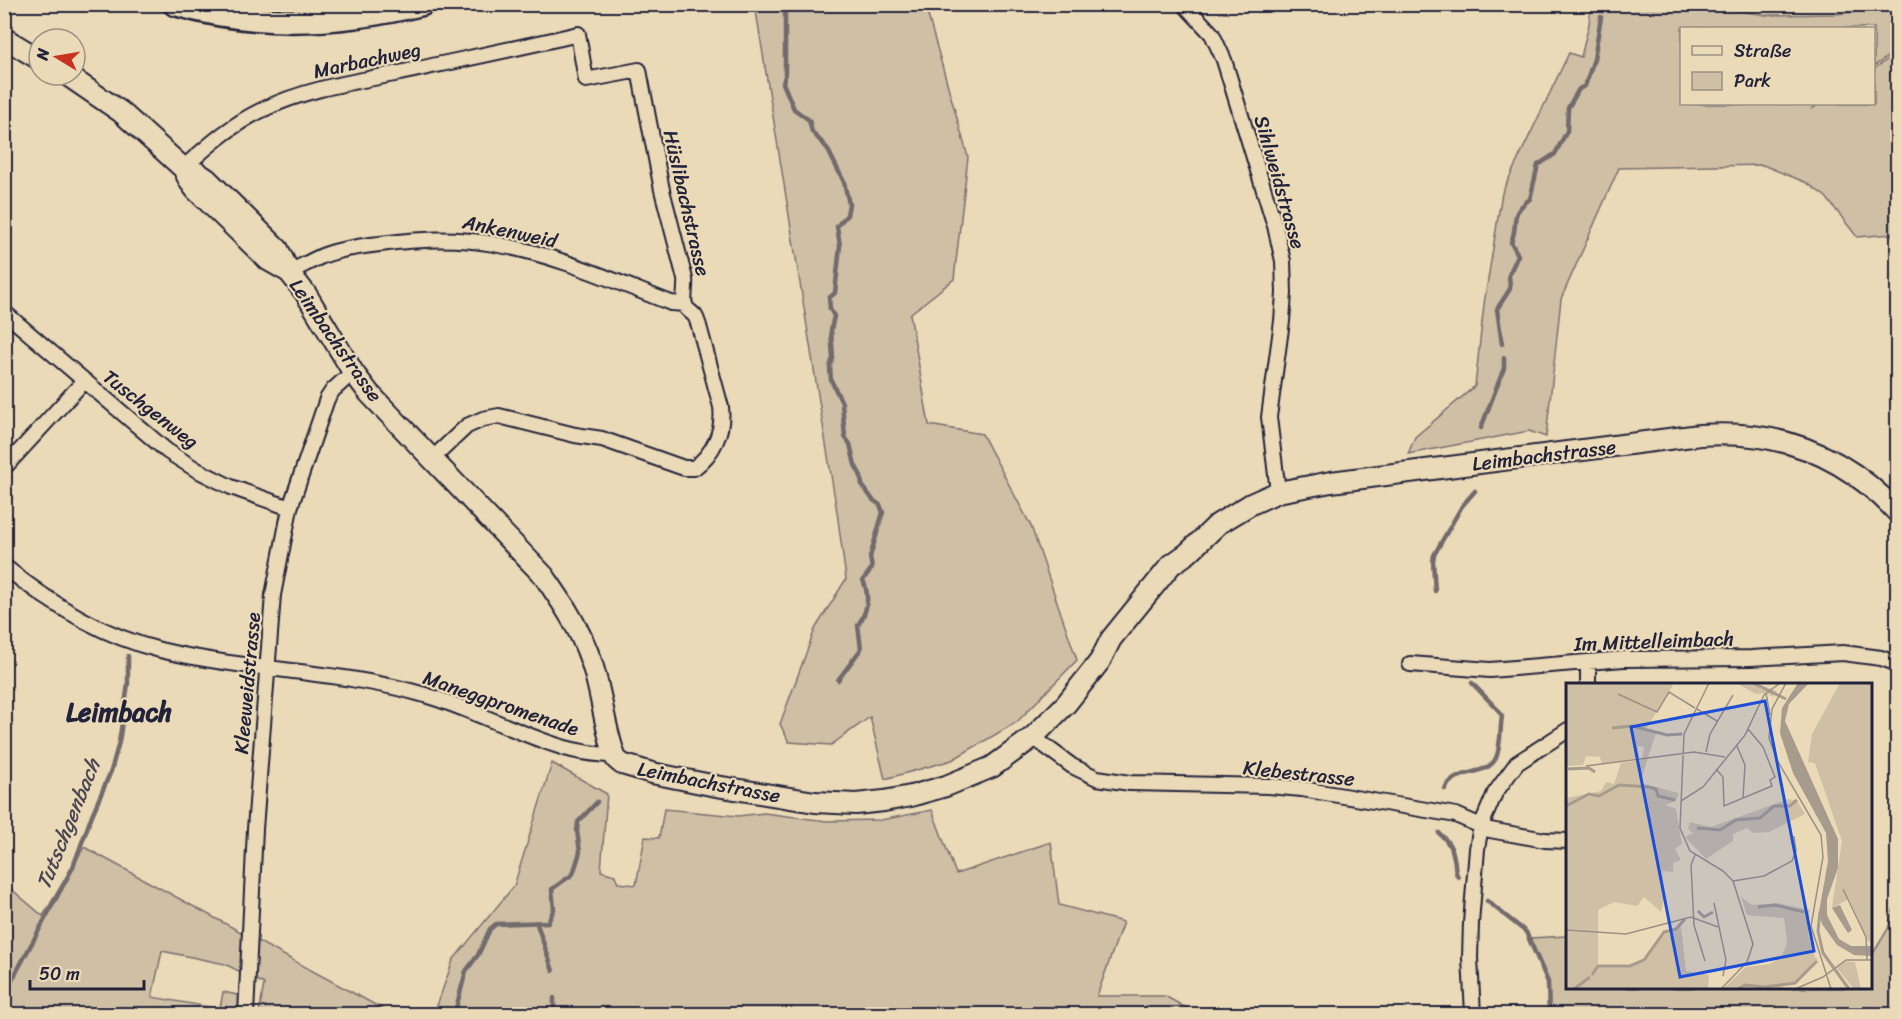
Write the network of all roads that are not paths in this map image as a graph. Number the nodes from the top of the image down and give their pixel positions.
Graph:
1 (175, 4) edge
2 (422, 4) edge
3 (1184, 4) edge
4 (578, 34) joint
5 (4, 38) edge
6 (27, 51) edge
7 (85, 87) edge
8 (183, 168) junction
9 (289, 272) junction
10 (685, 304) junction
11 (4, 312) edge
12 (353, 372) junction
13 (84, 381) junction
14 (433, 458) junction
15 (4, 468) edge
16 (1278, 492) junction
17 (290, 508) junction
18 (1898, 513) edge
19 (4, 566) edge
20 (1588, 663) junction
21 (1410, 664) dead end
22 (1898, 664) edge
23 (267, 668) junction
24 (1588, 683) edge
25 (1566, 731) edge
26 (1033, 737) junction
27 (615, 756) junction
28 (1481, 826) junction
29 (1566, 841) edge
30 (246, 1014) edge
31 (1473, 1014) edge

1 - 2 main road
3 - 16 street, Sihlweidstrasse
4 - 8 street, Marbachweg
4 - 10 street, Hüslibachstrasse
5 - 6 street
7 - 8 street, Leimbachstrasse
8 - 9 street, Leimbachstrasse
9 - 10 street, Ankenweid
9 - 12 street, Leimbachstrasse
10 - 14 street, Hüslibachstrasse
11 - 13 street, Tuschgenweg
12 - 14 street, Leimbachstrasse
12 - 17 street, Kleeweidstrasse
13 - 15 street
13 - 17 street, Tuschgenweg
14 - 27 street, Leimbachstrasse
16 - 18 street, Leimbachstrasse
16 - 26 street, Leimbachstrasse
17 - 23 street, Kleeweidstrasse
19 - 23 street, Maneggpromenade
20 - 21 street, Im Mittelleimbach
20 - 22 street, Im Mittelleimbach
20 - 24 street
23 - 27 street, Maneggpromenade
23 - 30 street, Kleeweidstrasse
25 - 28 street
26 - 27 street, Leimbachstrasse
26 - 28 street, Klebestrasse
28 - 29 street, Klebestrasse
28 - 31 street

